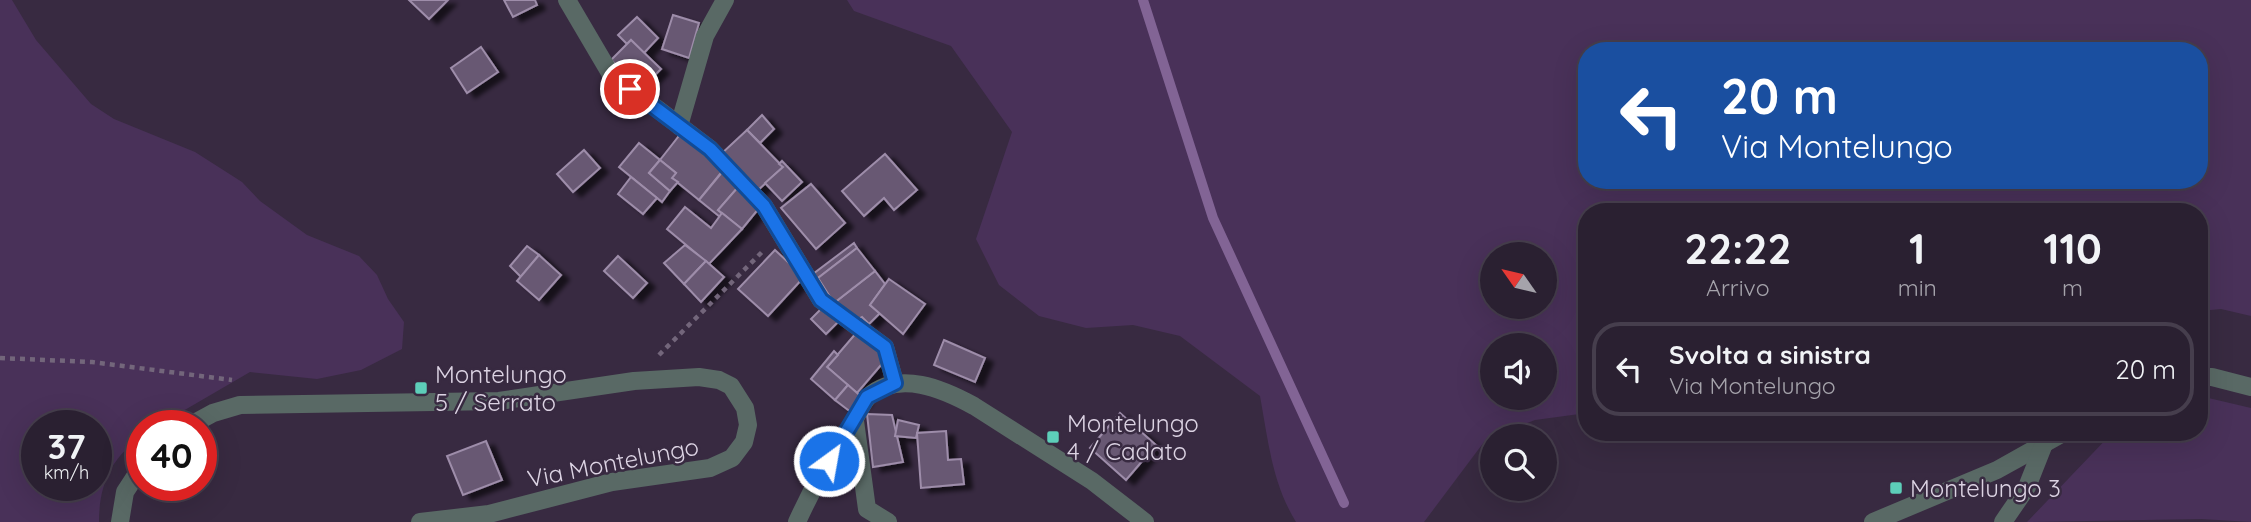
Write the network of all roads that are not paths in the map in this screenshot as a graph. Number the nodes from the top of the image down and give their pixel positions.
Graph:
1 (567, 0) edge
2 (724, 0) edge
3 (679, 126) junction
4 (2208, 377) edge
5 (895, 383) junction
6 (2251, 387) edge
7 (217, 412) edge
8 (855, 421) junction
9 (2049, 441) edge
10 (2045, 443) junction
11 (126, 490) edge
12 (120, 522) edge
13 (421, 522) edge
14 (797, 522) edge
15 (888, 522) edge
16 (1145, 522) edge
17 (1873, 522) edge
18 (2003, 522) edge

1 - 3 street
2 - 3 street
3 - 5 street
4 - 6 street
5 - 8 street
5 - 16 street
7 - 13 street, Via Montelungo
8 - 14 street
8 - 15 street
9 - 10 street
10 - 17 street
10 - 18 street
11 - 12 street

